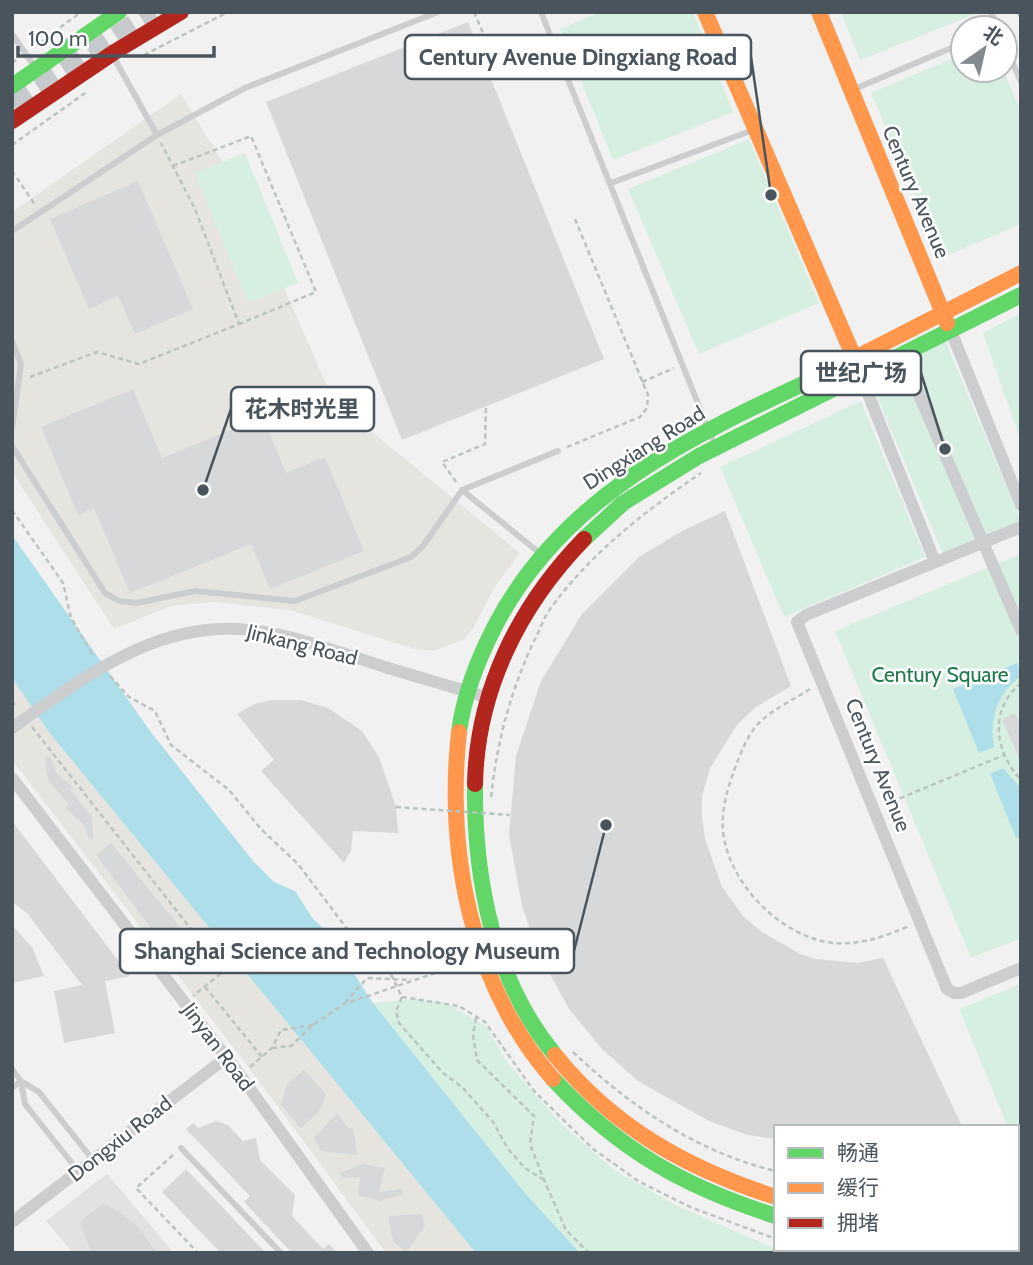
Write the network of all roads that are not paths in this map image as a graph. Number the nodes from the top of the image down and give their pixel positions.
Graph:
1 (119, 12) edge
2 (181, 12) edge
3 (438, 12) edge
4 (541, 12) edge
5 (705, 12) edge
6 (819, 12) edge
7 (12, 34) edge
8 (949, 49) edge
9 (112, 54) junction
10 (36, 69) junction
11 (12, 86) edge
12 (851, 91) junction
13 (12, 121) edge
14 (756, 129) junction
15 (157, 135) junction
16 (611, 183) junction
17 (12, 231) edge
18 (1021, 273) edge
19 (1021, 295) edge
20 (944, 314) junction
21 (951, 331) junction
22 (12, 341) edge
23 (855, 360) junction
24 (907, 367) dead end
25 (861, 376) junction
26 (12, 428) edge
27 (708, 430) junction
28 (12, 446) edge
29 (715, 447) junction
30 (558, 451) road end
31 (462, 490) junction
32 (1021, 505) edge
33 (1021, 527) edge
34 (983, 542) junction
35 (543, 555) junction
36 (935, 562) junction
37 (1021, 630) edge
38 (468, 692) junction
39 (486, 697) junction
40 (12, 728) edge
41 (12, 778) edge
42 (1021, 968) edge
43 (227, 1057) junction
44 (12, 1069) edge
45 (21, 1081) junction
46 (12, 1088) edge
47 (181, 1148) road end
48 (93, 1160) junction
49 (78, 1171) junction
50 (774, 1196) edge
51 (774, 1215) edge
52 (12, 1222) edge
53 (281, 1253) edge
54 (368, 1253) edge

1 - 10 street
2 - 9 street
3 - 15 lane
4 - 16 lane
5 - 14 street
6 - 12 street, Century Avenue
7 - 10 lane
8 - 12 lane
9 - 13 street
9 - 15 lane
10 - 11 street
12 - 20 street, Century Avenue
14 - 16 lane
14 - 23 street
15 - 17 lane
16 - 27 lane
18 - 20 street, Dingxiang Road
19 - 21 street, Dingxiang Road
20 - 21 street, Century Avenue
20 - 23 street, Dingxiang Road
21 - 25 street, Dingxiang Road
21 - 32 street, Century Avenue
22 - 26 lane
23 - 25 street
23 - 27 street, Dingxiang Road
24 - 34 street
25 - 29 street, Dingxiang Road
25 - 36 street
27 - 29 lane
27 - 35 street, Dingxiang Road
28 - 31 lane
29 - 39 street, Dingxiang Road
30 - 31 lane
31 - 35 lane
33 - 34 street, Century Avenue
34 - 36 street, Century Avenue
34 - 37 street
35 - 38 street, Dingxiang Road
36 - 42 street, Century Avenue
38 - 39 street, Jinkang Road
38 - 40 street, Jinkang Road, bridge
38 - 51 street, Dingxiang Road
39 - 50 street, Dingxiang Road
41 - 43 street, Jinyan Road
43 - 48 street, Dongxiu Road
43 - 54 street, Jinyan Road
44 - 45 lane
45 - 46 lane
45 - 48 lane
45 - 49 lane
47 - 53 lane
48 - 49 street, Dongxiu Road
49 - 52 street, Dongxiu Road

